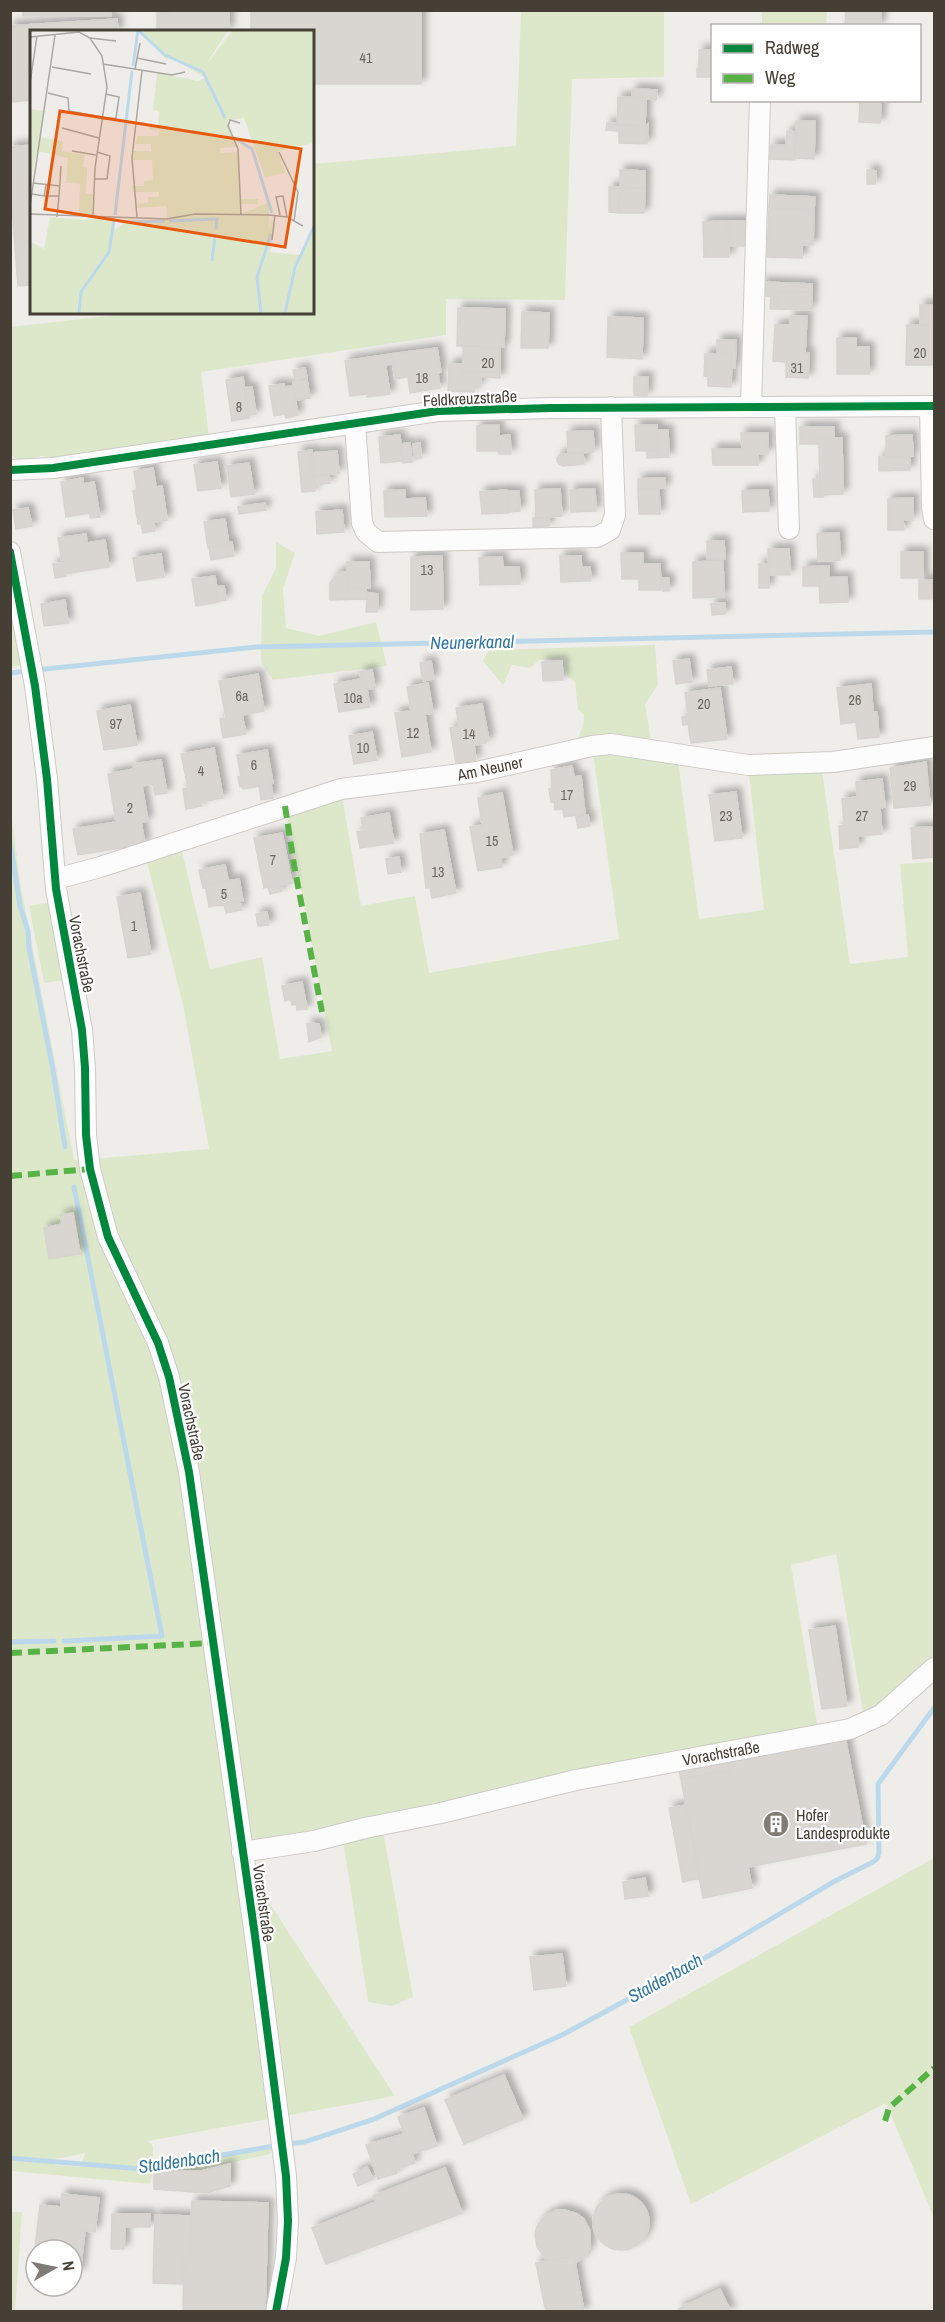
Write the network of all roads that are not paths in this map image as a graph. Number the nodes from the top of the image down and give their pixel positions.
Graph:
1 (760, 102) edge
2 (785, 406) junction
3 (932, 406) edge
4 (751, 407) junction
5 (611, 408) junction
6 (355, 423) junction
7 (10, 470) edge
8 (934, 519) edge
9 (789, 530) dead end
10 (10, 552) edge
11 (934, 747) edge
12 (56, 879) junction
13 (934, 1668) edge
14 (242, 1852) junction
15 (276, 2312) edge

1 - 4 street
2 - 3 street, Feldkreuzstraße
2 - 4 street, Feldkreuzstraße
2 - 9 street
3 - 8 street, Feldkreuzstraße
4 - 5 street, Feldkreuzstraße
5 - 6 street, Feldkreuzstraße
5 - 6 street
6 - 7 street, Feldkreuzstraße
10 - 12 street, Vorachstraße
11 - 12 street, Am Neuner
12 - 14 street, Vorachstraße
13 - 14 street, Vorachstraße
14 - 15 street, Vorachstraße

